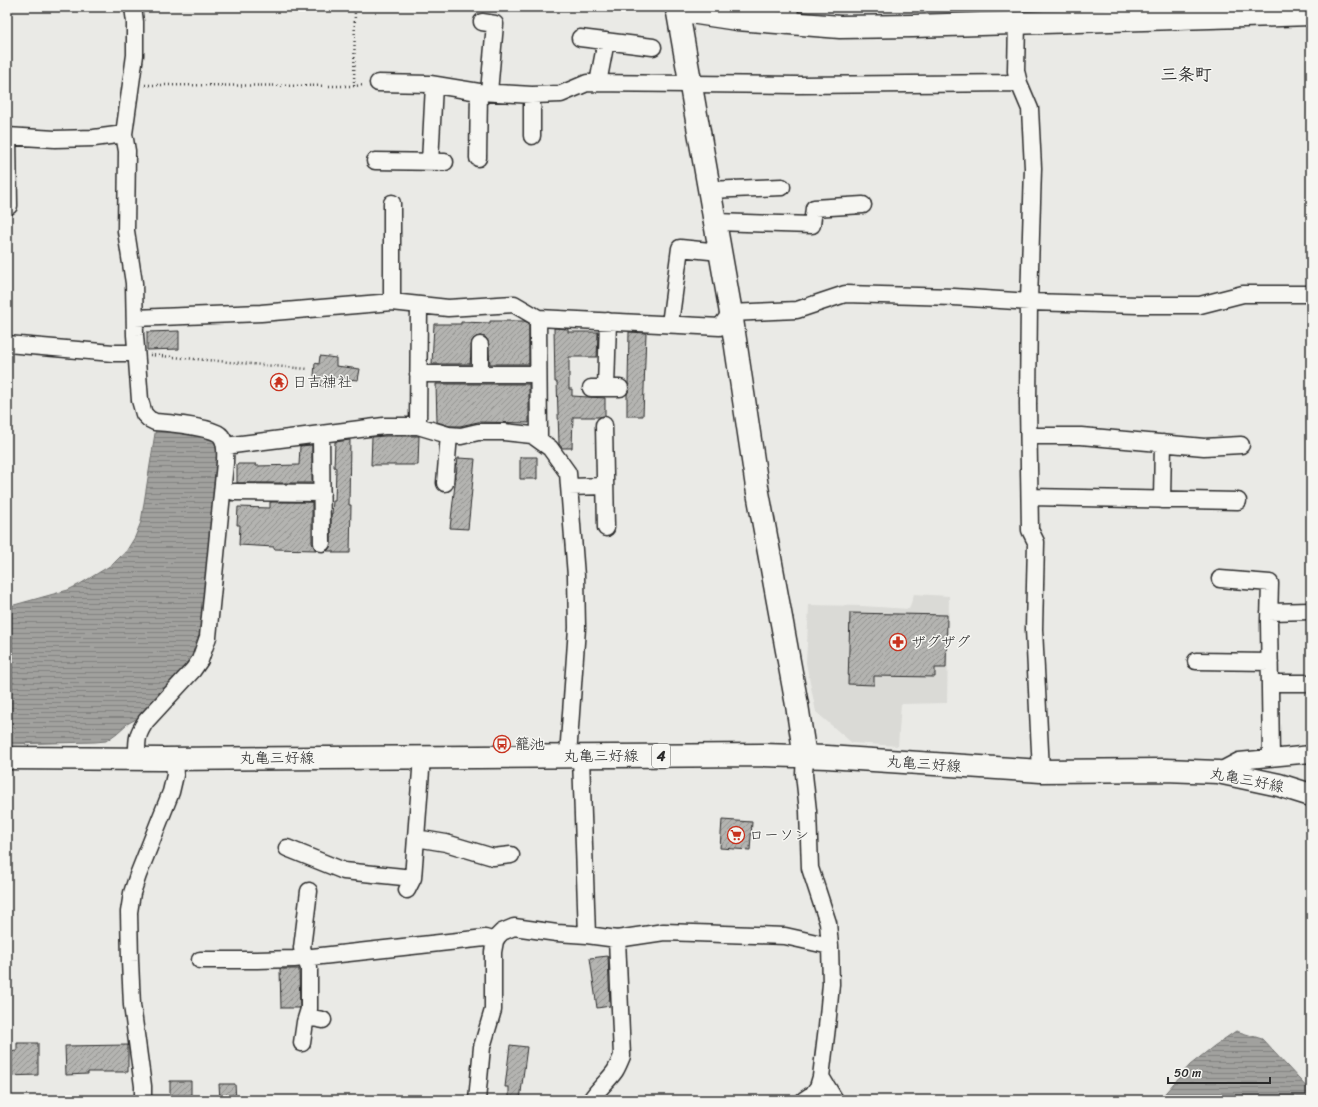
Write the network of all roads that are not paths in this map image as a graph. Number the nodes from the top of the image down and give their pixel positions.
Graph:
1 (133, 7) edge
2 (677, 9) edge
3 (708, 11) edge
4 (1311, 14) edge
5 (789, 15) edge
6 (482, 22) dead end
7 (1017, 22) junction
8 (580, 38) dead end
9 (606, 41) junction
10 (653, 48) dead end
11 (378, 83) road end
12 (598, 83) junction
13 (1019, 83) junction
14 (690, 84) junction
15 (434, 85) junction
16 (484, 92) junction
17 (532, 95) junction
18 (124, 134) junction
19 (8, 136) edge
20 (532, 136) dead end
21 (478, 158) dead end
22 (375, 161) dead end
23 (782, 186) dead end
24 (709, 190) junction
25 (392, 203) dead end
26 (863, 205) dead end
27 (9, 206) dead end
28 (715, 222) junction
29 (720, 252) junction
30 (1311, 294) edge
31 (392, 302) junction
32 (1029, 302) junction
33 (419, 305) junction
34 (731, 313) junction
35 (135, 318) junction
36 (538, 318) junction
37 (608, 321) junction
38 (670, 324) junction
39 (7, 344) edge
40 (480, 345) dead end
41 (136, 353) junction
42 (418, 374) junction
43 (480, 374) junction
44 (538, 374) junction
45 (606, 388) dead end
46 (604, 425) dead end
47 (418, 426) junction
48 (321, 434) junction
49 (449, 435) junction
50 (1029, 436) junction
51 (539, 440) junction
52 (1163, 443) junction
53 (1241, 445) dead end
54 (225, 446) junction
55 (445, 483) dead end
56 (605, 486) junction
57 (569, 487) junction
58 (234, 492) dead end
59 (322, 493) junction
60 (1030, 497) junction
61 (1162, 500) junction
62 (1238, 502) dead end
63 (606, 528) dead end
64 (322, 543) dead end
65 (1220, 579) dead end
66 (1311, 611) edge
67 (1269, 612) junction
68 (1196, 661) dead end
69 (1270, 662) junction
70 (1270, 683) junction
71 (1311, 683) edge
72 (1311, 754) edge
73 (422, 757) junction
74 (574, 757) junction
75 (805, 757) junction
76 (1271, 757) junction
77 (7, 758) edge
78 (137, 758) junction
79 (174, 759) junction
80 (1041, 771) junction
81 (1218, 772) junction
82 (1311, 795) edge
83 (416, 838) junction
84 (287, 848) dead end
85 (511, 855) dead end
86 (308, 891) dead end
87 (587, 935) junction
88 (617, 938) junction
89 (495, 941) junction
90 (830, 946) junction
91 (305, 958) junction
92 (200, 960) dead end
93 (307, 1017) junction
94 (323, 1020) dead end
95 (302, 1043) dead end
96 (820, 1076) junction
97 (142, 1100) edge
98 (476, 1100) edge
99 (591, 1100) edge
100 (804, 1100) edge
101 (835, 1100) edge

1 - 18 street
2 - 3 street
2 - 14 street
3 - 5 street
4 - 7 street
5 - 7 street
6 - 16 street
7 - 13 street
8 - 9 street
9 - 10 street
9 - 12 street
11 - 15 street
12 - 14 street
12 - 17 street
13 - 14 street
13 - 32 street
14 - 24 street
15 - 16 street
15 - 22 street
16 - 17 street
16 - 21 street
17 - 20 street
18 - 19 street
18 - 35 street
19 - 27 street
23 - 24 street
24 - 28 street
25 - 31 street
26 - 28 street
28 - 29 street
29 - 34 street
29 - 38 street
30 - 32 street
31 - 33 street
31 - 35 street
32 - 34 street
32 - 50 street
33 - 36 street
33 - 42 street
34 - 38 street
34 - 75 street
35 - 41 street
36 - 37 street
36 - 44 street
37 - 38 street
37 - 45 street
39 - 41 street
40 - 43 street
41 - 54 street
42 - 43 street
42 - 47 street
43 - 44 street
44 - 51 street
46 - 56 street
47 - 48 street
47 - 49 street
48 - 54 street
48 - 59 street
49 - 51 street
49 - 55 street
50 - 52 street
50 - 60 street
51 - 57 street
52 - 53 street
52 - 61 street
54 - 78 street
56 - 57 street
56 - 63 street
57 - 74 street
58 - 59 street
59 - 64 street
60 - 61 street
60 - 80 street
61 - 62 street
65 - 67 street
66 - 67 street
67 - 69 street
68 - 69 street
69 - 70 street
70 - 71 street
70 - 76 street
72 - 76 street
73 - 74 street, 丸亀三好線 / 4
73 - 79 street, 丸亀三好線 / 4
73 - 83 street
74 - 75 street, 丸亀三好線 / 4
74 - 87 street
75 - 80 street, 丸亀三好線 / 4
75 - 90 street
76 - 81 street
77 - 78 street, 丸亀三好線 / 4
78 - 79 street, 丸亀三好線 / 4
79 - 97 street
80 - 81 street, 丸亀三好線 / 4
81 - 82 street, 丸亀三好線 / 4
83 - 84 street
83 - 85 street
86 - 91 street
87 - 88 street
87 - 89 street
88 - 90 street
88 - 99 street
89 - 91 street
89 - 98 street
90 - 96 street
91 - 92 street
91 - 93 street
93 - 94 street
93 - 95 street
96 - 100 street
96 - 101 street

